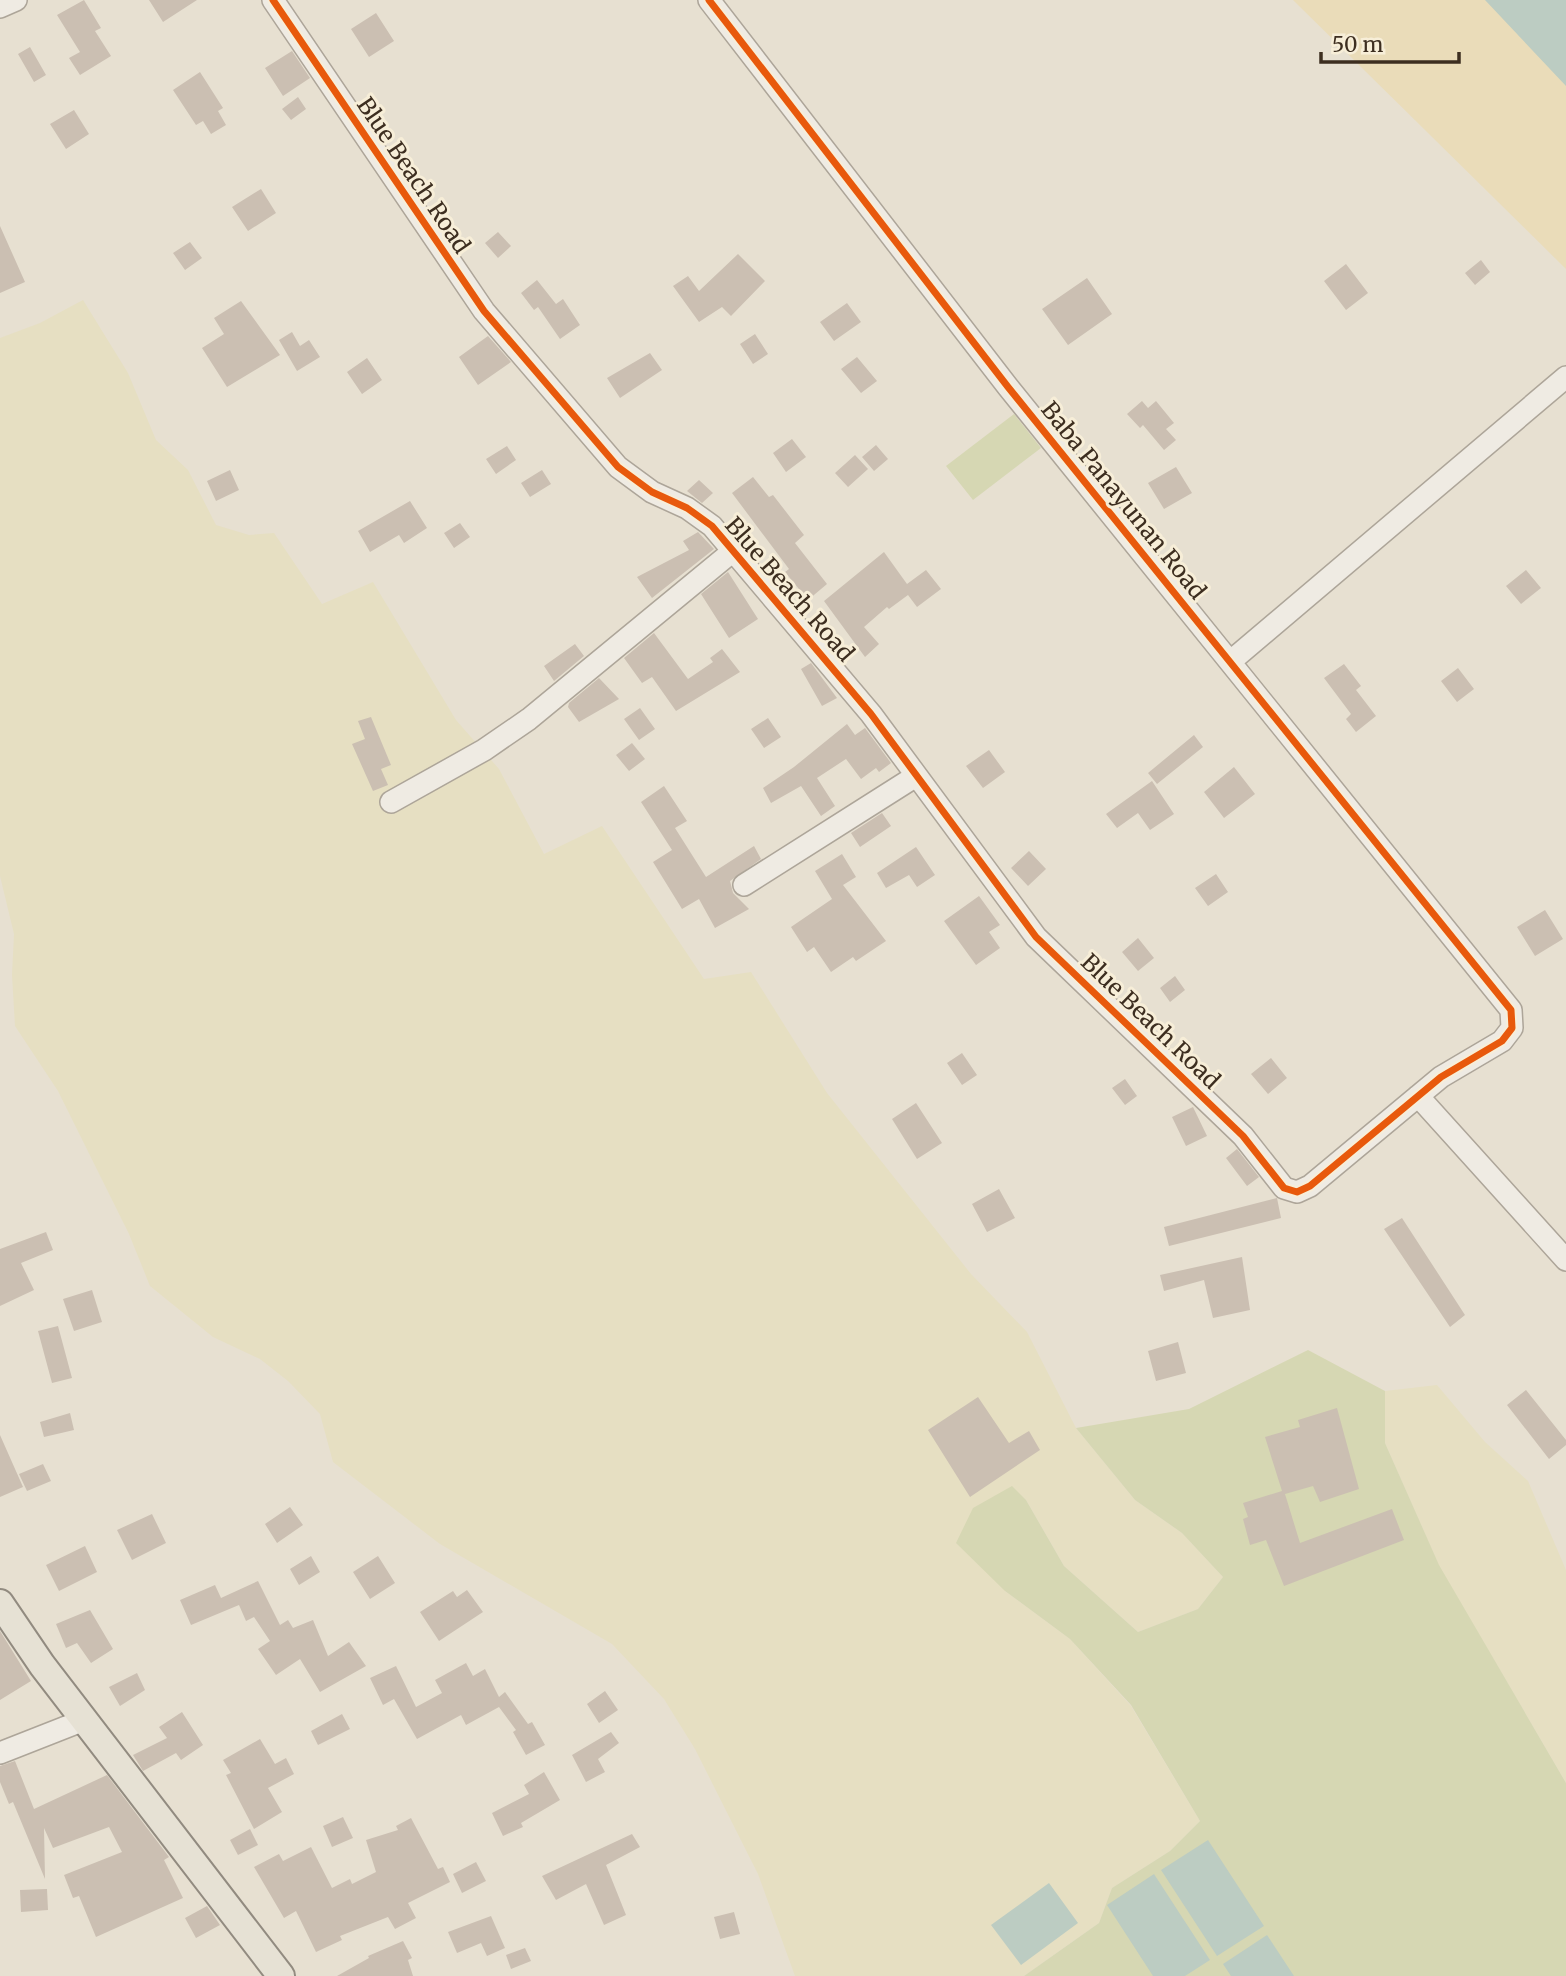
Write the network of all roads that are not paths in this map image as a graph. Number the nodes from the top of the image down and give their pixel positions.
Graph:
1 (16, 0) edge
2 (273, 0) edge
3 (709, 0) edge
4 (0, 7) edge
5 (1566, 377) edge
6 (733, 551) junction
7 (1231, 661) junction
8 (916, 776) junction
9 (391, 802) dead end
10 (744, 886) dead end
11 (1418, 1096) junction
12 (1566, 1260) edge
13 (0, 1603) edge
14 (84, 1720) junction
15 (0, 1753) edge
16 (281, 1976) edge

1 - 4 street
2 - 6 street, Blue Beach Road
3 - 7 street, Baba Panayunan Road
5 - 7 street
6 - 8 street, Blue Beach Road
6 - 9 street
7 - 11 street, Baba Panayunan Road
8 - 10 street
8 - 11 street, Blue Beach Road
11 - 12 street
13 - 14 main road
14 - 15 street
14 - 16 main road

